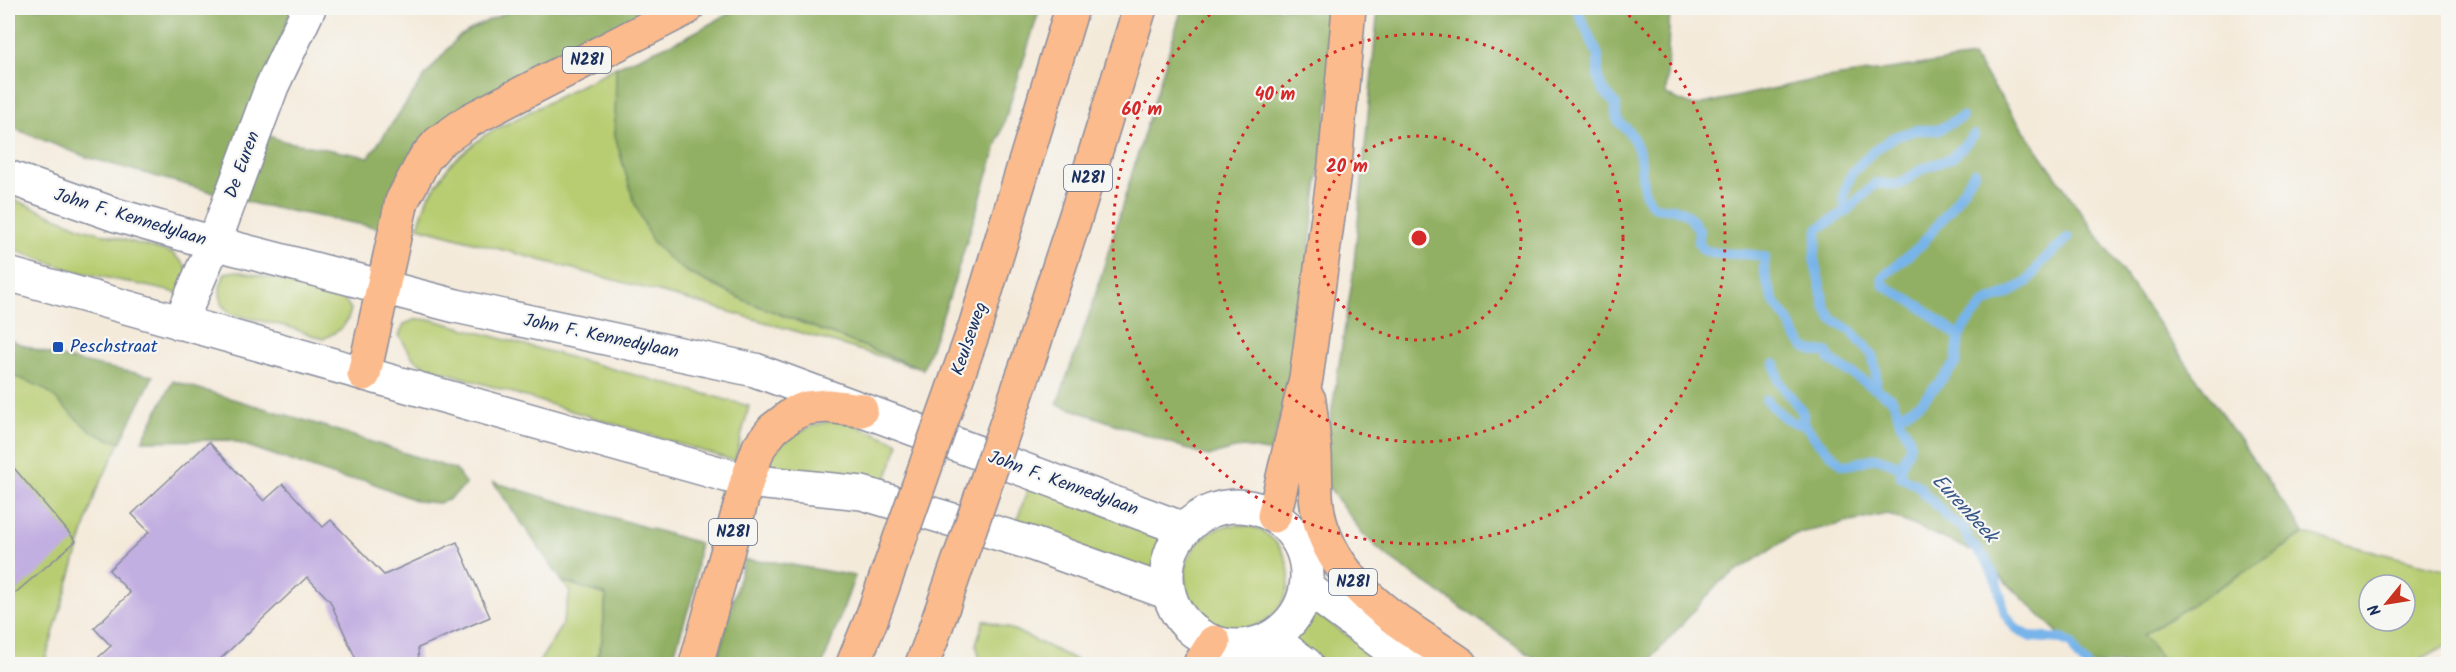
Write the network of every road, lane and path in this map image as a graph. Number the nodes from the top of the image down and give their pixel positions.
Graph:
1 (309, 8) edge
2 (687, 8) edge
3 (1072, 8) edge
4 (1140, 8) edge
5 (1348, 8) edge
6 (8, 177) edge
7 (214, 243) junction
8 (8, 274) edge
9 (383, 286) junction
10 (180, 323) junction
11 (364, 374) junction
12 (1306, 378) junction
13 (861, 410) junction
14 (747, 481) junction
15 (1274, 516) junction
16 (1184, 529) junction
17 (1306, 586) junction
18 (1169, 592) junction
19 (1270, 638) junction
20 (926, 653) edge
21 (1207, 653) edge
22 (696, 664) edge
23 (853, 664) edge
24 (1306, 664) edge
25 (1410, 664) edge
26 (1461, 664) edge

1 - 7 street, De Euren
2 - 9 highway, N281
3 - 23 highway, Keulseweg, bridge
4 - 20 highway, N281, bridge
5 - 12 highway, N281
6 - 7 street, John F. Kennedylaan
7 - 9 street, John F. Kennedylaan
7 - 10 street, De Euren
8 - 10 street
9 - 11 highway, N281
9 - 13 street, John F. Kennedylaan
10 - 11 street
11 - 14 street
12 - 15 highway, N281
12 - 26 highway, N281
13 - 14 highway, N281
13 - 16 street, John F. Kennedylaan
14 - 18 street
14 - 22 highway, N281
15 - 16 street
15 - 17 street
16 - 18 street
17 - 19 street
17 - 25 street
18 - 21 street
19 - 21 street
19 - 24 street

